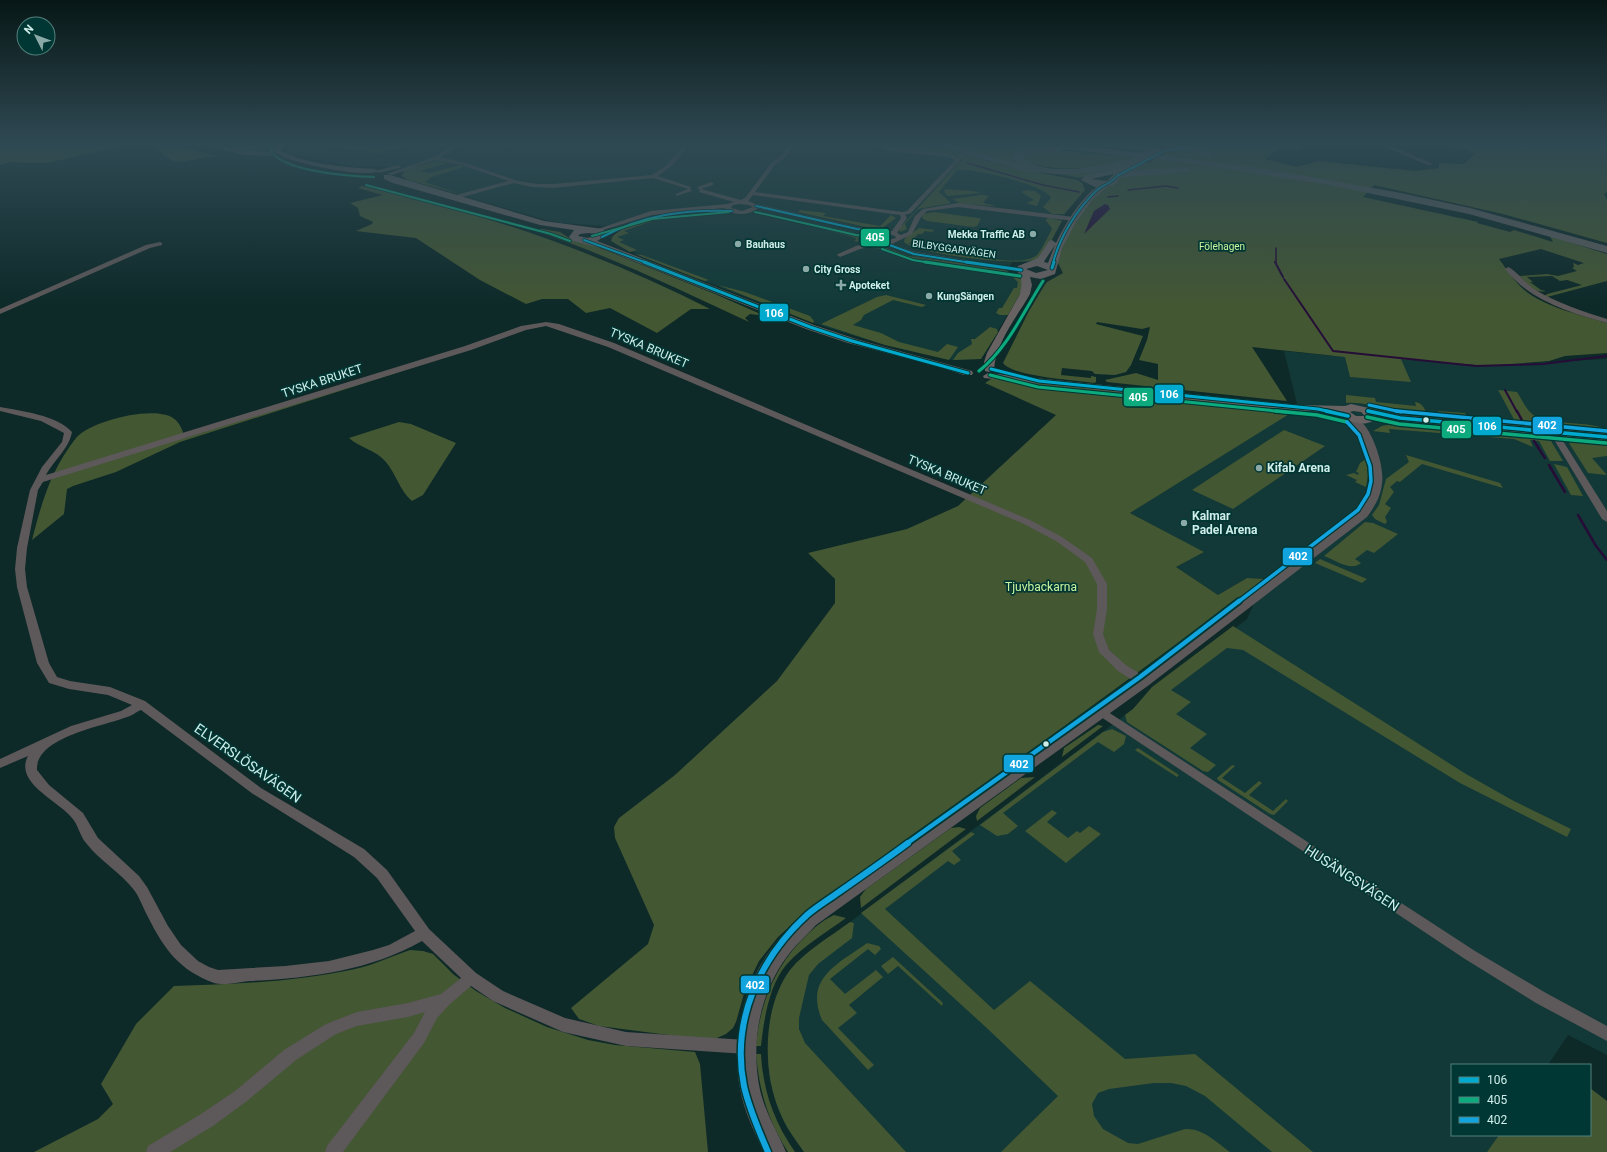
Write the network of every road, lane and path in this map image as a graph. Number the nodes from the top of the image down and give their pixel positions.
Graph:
1 (449, 199) edge
2 (460, 199) edge
3 (721, 199) edge
4 (730, 199) edge
5 (745, 199) edge
6 (754, 199) edge
7 (797, 199) edge
8 (922, 199) edge
9 (1084, 199) edge
10 (1089, 199) edge
11 (1406, 199) edge
12 (1422, 199) edge
13 (465, 200) joint
14 (741, 202) junction
15 (755, 205) junction
16 (730, 207) junction
17 (750, 211) junction
18 (777, 212) junction
19 (902, 214) junction
20 (1070, 219) junction
21 (900, 223) junction
22 (622, 224) junction
23 (857, 230) junction
24 (880, 232) junction
25 (598, 235) junction
26 (573, 236) junction
27 (896, 237) junction
28 (870, 238) junction
29 (882, 243) junction
30 (160, 244) dead end
31 (1607, 246) edge
32 (858, 247) junction
33 (1607, 250) edge
34 (840, 255) dead end
35 (1026, 268) junction
36 (1052, 268) junction
37 (1508, 269) dead end
38 (1043, 276) junction
39 (1025, 294) junction
40 (0, 312) edge
41 (1607, 321) edge
42 (995, 347) junction
43 (972, 369) junction
44 (989, 371) junction
45 (0, 410) edge
46 (1348, 414) junction
47 (1367, 420) junction
48 (1554, 433) junction
49 (1607, 437) edge
50 (40, 480) junction
51 (1607, 519) edge
52 (1144, 682) junction
53 (141, 704) junction
54 (1102, 712) junction
55 (47, 742) junction
56 (0, 764) edge
57 (424, 933) junction
58 (471, 978) junction
59 (444, 999) junction
60 (1607, 1034) edge
61 (746, 1047) junction
62 (154, 1152) edge
63 (333, 1152) edge
64 (775, 1152) edge

1 - 26 main road
2 - 13 main road
3 - 16 street
4 - 14 street, BILBYGGARVÄGEN
5 - 14 street
6 - 15 street
7 - 19 street
8 - 19 street
9 - 20 main road
10 - 20 main road
11 - 33 highway
12 - 31 highway
13 - 25 main road
14 - 15 street, BILBYGGARVÄGEN
14 - 16 street
15 - 17 street
15 - 18 street, BILBYGGARVÄGEN
16 - 17 street, BILBYGGARVÄGEN
16 - 22 street
17 - 18 street, BILBYGGARVÄGEN
18 - 23 street, BILBYGGARVÄGEN
19 - 21 street
20 - 27 street
20 - 35 main road
20 - 36 main road
21 - 24 street
21 - 27 street
22 - 25 street
22 - 25 street
23 - 24 street, BILBYGGARVÄGEN
23 - 28 street, BILBYGGARVÄGEN
24 - 27 street, BILBYGGARVÄGEN
24 - 28 street, BILBYGGARVÄGEN
25 - 26 main road
25 - 26 main road
25 - 43 main road
27 - 29 street, BILBYGGARVÄGEN
27 - 35 street, BILBYGGARVÄGEN
28 - 29 street, BILBYGGARVÄGEN
28 - 32 street, BILBYGGARVÄGEN
29 - 32 street, BILBYGGARVÄGEN
29 - 35 street, BILBYGGARVÄGEN
30 - 40 street
32 - 34 street, BILBYGGARVÄGEN
35 - 36 main road
35 - 38 main road
35 - 39 main road
36 - 38 main road
37 - 41 street
38 - 39 main road
39 - 42 main road
42 - 43 main road
42 - 44 main road
43 - 44 main road
44 - 46 main road
45 - 50 street, ELVERSLÖSAVÄGEN
46 - 47 street
46 - 47 main road
47 - 48 main road
47 - 52 street
48 - 49 main road
48 - 51 street
50 - 52 street, TYSKA BRUKET
50 - 53 street, ELVERSLÖSAVÄGEN
52 - 54 street
53 - 55 street
53 - 57 street, ELVERSLÖSAVÄGEN
54 - 60 street, HUSÄNGSVÄGEN
54 - 61 street
55 - 56 street
55 - 57 street
57 - 58 street, ELVERSLÖSAVÄGEN
58 - 59 street
58 - 61 street, ELVERSLÖSAVÄGEN
59 - 62 street
59 - 63 street
61 - 64 street

